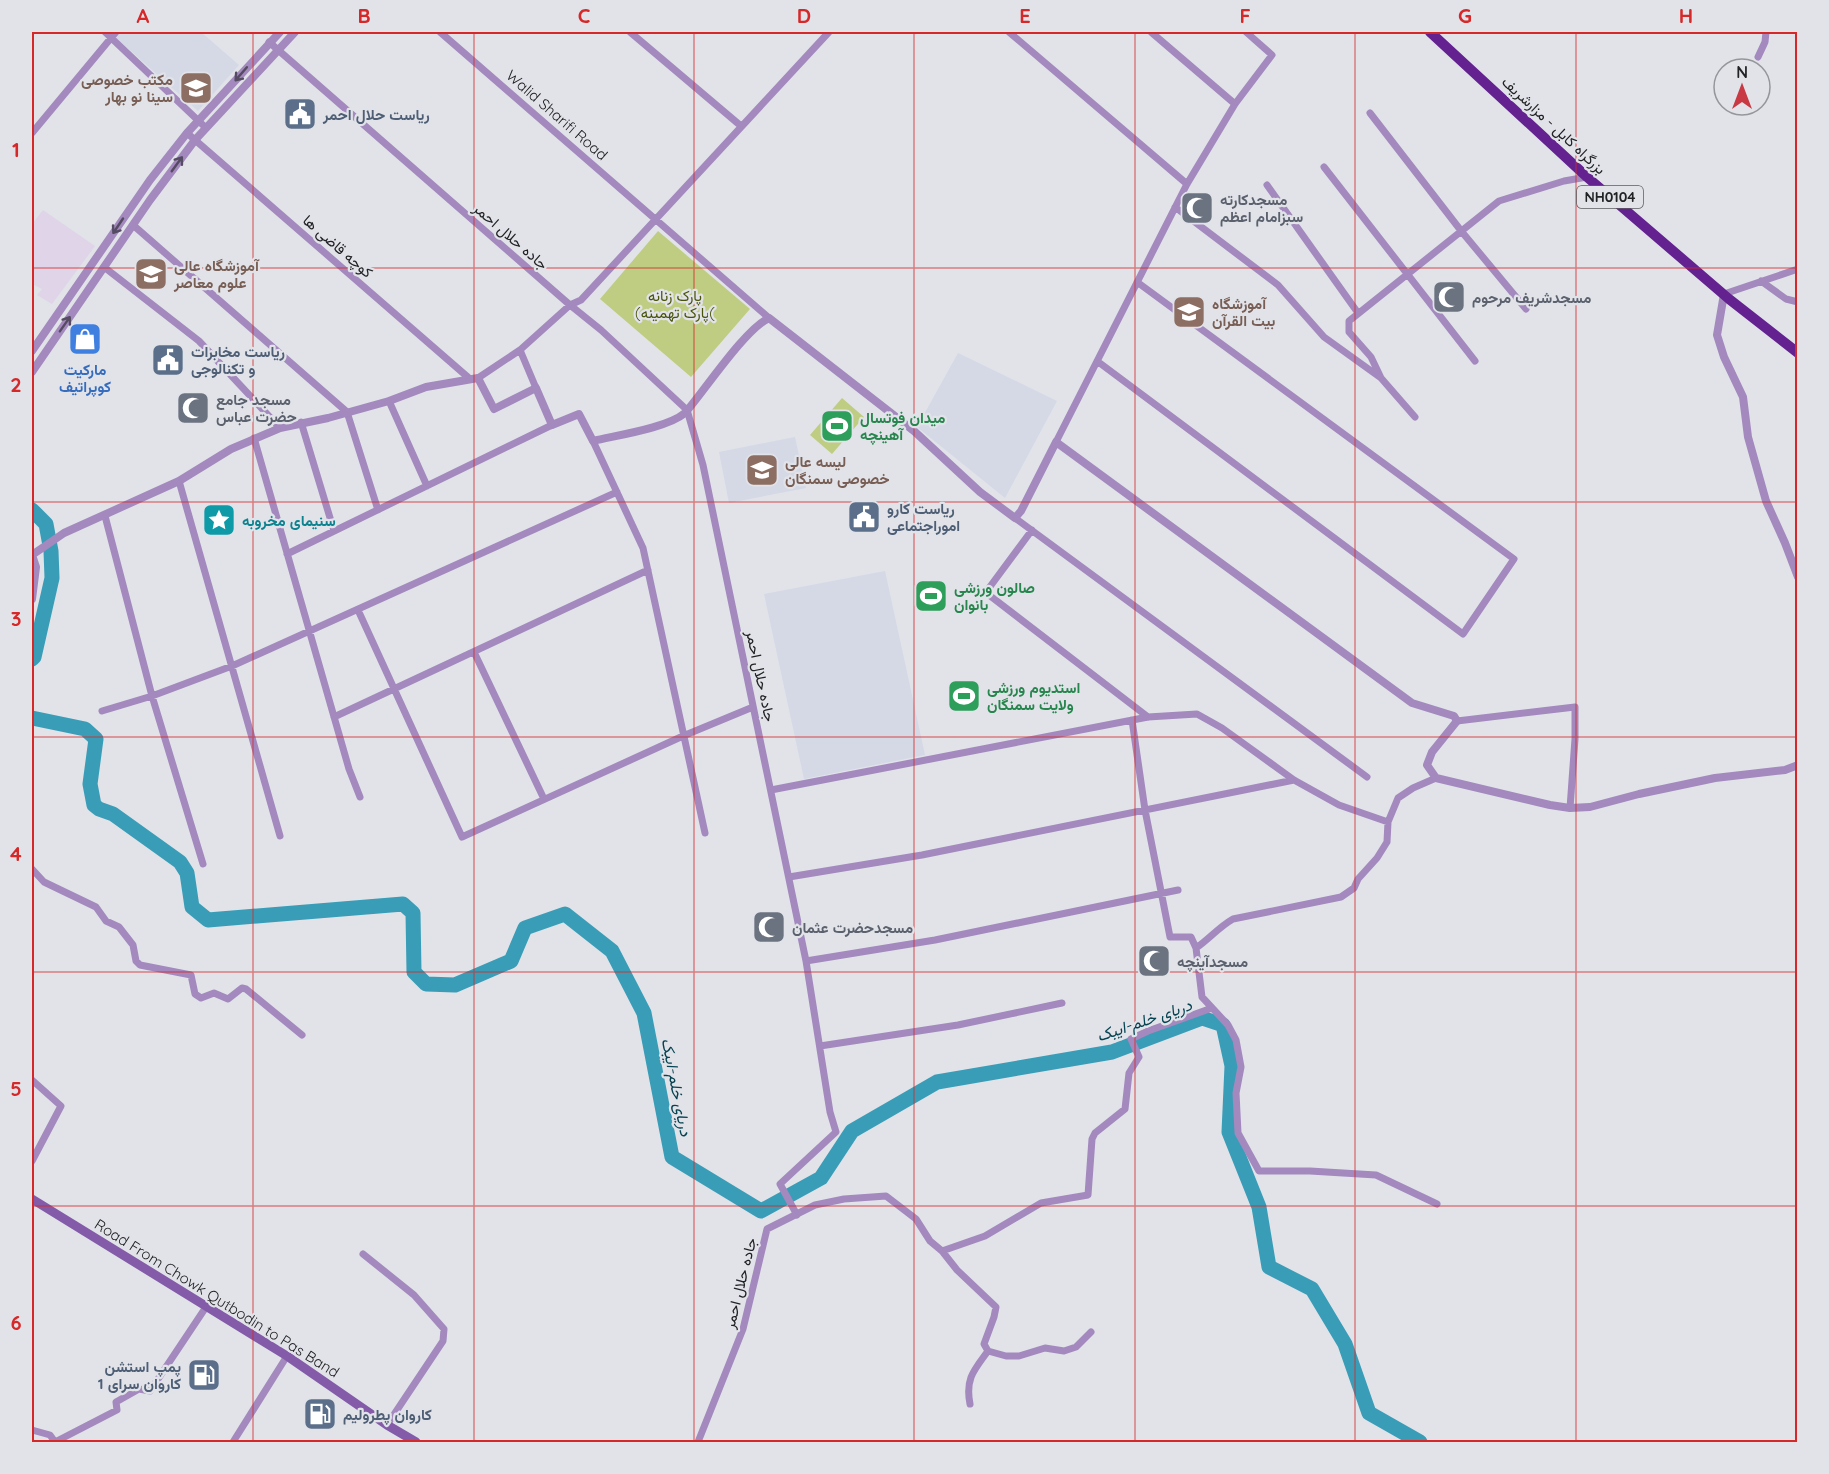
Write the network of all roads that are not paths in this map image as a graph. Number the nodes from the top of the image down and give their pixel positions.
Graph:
1 (280, 32) edge
2 (295, 32) edge
3 (440, 32) edge
4 (630, 32) edge
5 (1009, 32) edge
6 (1151, 32) edge
7 (1246, 32) edge
8 (1430, 32) edge
9 (1766, 32) edge
10 (111, 33) edge
11 (825, 33) edge
12 (269, 42) junction
13 (277, 49) junction
14 (1758, 57) dead end
15 (1235, 104) junction
16 (1370, 113) dead end
17 (202, 125) junction
18 (741, 126) junction
19 (32, 133) edge
20 (187, 133) junction
21 (195, 140) junction
22 (1324, 167) dead end
23 (1587, 177) junction
24 (1186, 184) junction
25 (1267, 185) dead end
26 (1175, 207) junction
27 (656, 219) junction
28 (133, 225) junction
29 (1462, 232) junction
30 (104, 267) junction
31 (1797, 269) edge
32 (1407, 276) junction
33 (1761, 281) junction
34 (1137, 282) junction
35 (1724, 294) junction
36 (1797, 302) edge
37 (570, 305) junction
38 (1526, 309) dead end
39 (1358, 314) junction
40 (769, 318) junction
41 (520, 350) junction
42 (32, 351) edge
43 (1797, 353) edge
44 (1097, 361) junction
45 (1475, 362) dead end
46 (32, 372) edge
47 (1381, 378) junction
48 (474, 379) junction
49 (536, 388) junction
50 (389, 401) junction
51 (687, 410) junction
52 (347, 412) junction
53 (1415, 417) dead end
54 (302, 422) junction
55 (552, 425) junction
56 (280, 428) junction
57 (254, 438) junction
58 (593, 441) junction
59 (1056, 442) junction
60 (179, 481) junction
61 (427, 486) junction
62 (617, 492) junction
63 (378, 510) junction
64 (105, 516) junction
65 (1015, 518) junction
66 (1032, 530) junction
67 (334, 531) junction
68 (287, 554) junction
69 (32, 555) edge
70 (648, 570) junction
71 (1797, 577) edge
72 (32, 599) edge
73 (358, 610) junction
74 (309, 632) junction
75 (474, 652) junction
76 (232, 666) junction
77 (395, 689) junction
78 (152, 696) junction
79 (753, 707) junction
80 (102, 711) dead end
81 (334, 717) junction
82 (1148, 717) junction
83 (1132, 720) junction
84 (1457, 722) junction
85 (684, 736) junction
86 (1797, 765) edge
87 (1367, 777) dead end
88 (1436, 778) junction
89 (1294, 780) junction
90 (771, 790) junction
91 (360, 797) dead end
92 (544, 800) junction
93 (1570, 808) junction
94 (1145, 810) junction
95 (1388, 822) junction
96 (705, 833) dead end
97 (280, 836) dead end
98 (203, 864) dead end
99 (32, 869) edge
100 (789, 877) junction
101 (1178, 890) dead end
102 (1161, 893) junction
103 (1196, 948) junction
104 (806, 961) junction
105 (1062, 1003) dead end
106 (1212, 1008) junction
107 (302, 1035) dead end
108 (820, 1046) junction
109 (32, 1080) edge
110 (32, 1161) edge
111 (32, 1199) edge
112 (1437, 1204) dead end
113 (797, 1215) junction
114 (942, 1251) junction
115 (363, 1254) dead end
116 (206, 1307) junction
117 (1091, 1332) dead end
118 (988, 1351) junction
119 (287, 1356) junction
120 (970, 1404) dead end
121 (387, 1425) junction
122 (32, 1430) edge
123 (55, 1442) edge
124 (233, 1443) edge
125 (416, 1443) edge
126 (698, 1443) edge

1 - 12 street
2 - 13 street
3 - 27 street, Walid Sharifi Road
4 - 18 street
5 - 24 street
6 - 15 street
7 - 15 street
8 - 23 highway, بزرگراه کابل - مزارشریف / NH0104
9 - 14 street
10 - 17 street
10 - 19 street
11 - 18 street
12 - 13 street, جاده حلال احمر
12 -> 17 street
13 - 17 street
13 - 37 street, جاده حلال احمر
15 - 24 street
16 - 29 street
17 - 20 street
17 - 21 street
18 - 27 street
20 - 21 street, کوچه قاضی ها
20 -> 42 street
28 -> 21 street
21 - 48 street, کوچه قاضی ها
22 - 32 street
23 - 29 street
23 - 35 highway, بزرگراه کابل - مزارشریف / NH0104
24 - 26 street
25 - 39 street
26 - 34 street
26 - 47 street
27 - 37 street
27 - 40 street, Walid Sharifi Road
28 - 30 street
28 - 52 street
29 - 32 street
29 - 38 street
46 -> 30 street
30 - 56 street
31 - 33 street
32 - 39 street
32 - 45 street
33 - 35 street
33 - 36 street
34 - 44 street
34 - 44 street
35 - 43 highway, بزرگراه کابل - مزارشریف / NH0104
35 - 71 street
37 - 41 street
37 - 51 street, جاده حلال احمر
39 - 47 street
40 - 51 street
40 - 65 street
41 - 48 street
41 - 49 street
44 - 59 street
47 - 53 street
48 - 49 street
48 - 50 street
49 - 55 street
50 - 52 street
50 - 61 street
51 - 58 street
51 - 79 street, جاده حلال احمر
52 - 54 street
52 - 63 street
54 - 56 street
54 - 67 street
55 - 58 street
55 - 61 street
56 - 57 street
57 - 60 street
57 - 68 street
58 - 62 street
59 - 65 street
59 - 84 street
60 - 64 street
60 - 76 street
61 - 63 street
62 - 70 street
62 - 73 street
63 - 67 street
64 - 69 street
64 - 78 street
65 - 66 street
66 - 82 street
66 - 87 street
67 - 68 street
68 - 74 street
69 - 72 street
70 - 75 street
70 - 85 street
73 - 74 street
73 - 77 street
74 - 76 street
74 - 81 street
75 - 77 street
75 - 92 street
76 - 78 street
76 - 97 street
77 - 81 street
77 - 92 street
78 - 80 street
78 - 98 street
79 - 85 street
79 - 90 street, جاده حلال احمر
81 - 91 street
82 - 83 street
82 - 89 street
83 - 90 street
83 - 94 street
84 - 88 street
84 - 93 street
85 - 92 street
85 - 96 street
86 - 93 street
88 - 93 street
88 - 95 street
89 - 94 street
89 - 95 street
90 - 100 street, جاده حلال احمر
94 - 100 street
94 - 102 street
95 - 103 street
99 - 107 street
100 - 104 street, جاده حلال احمر
101 - 102 street
102 - 103 street
102 - 104 street
103 - 106 street
104 - 108 street, جاده حلال احمر
105 - 108 street
106 - 112 street
106 - 114 street
108 - 113 street, جاده حلال احمر
109 - 110 street
111 - 116 main road, Road From Chowk Qutbodin to Pas Band
113 - 114 street
113 - 126 street, جاده حلال احمر
114 - 118 street
115 - 121 street
116 - 119 main road, Road From Chowk Qutbodin to Pas Band
116 - 123 street
117 - 118 street
118 - 120 street
119 - 121 main road, Road From Chowk Qutbodin to Pas Band
119 - 124 street
121 - 125 main road, Road From Chowk Qutbodin to Pas Band
122 - 123 street

